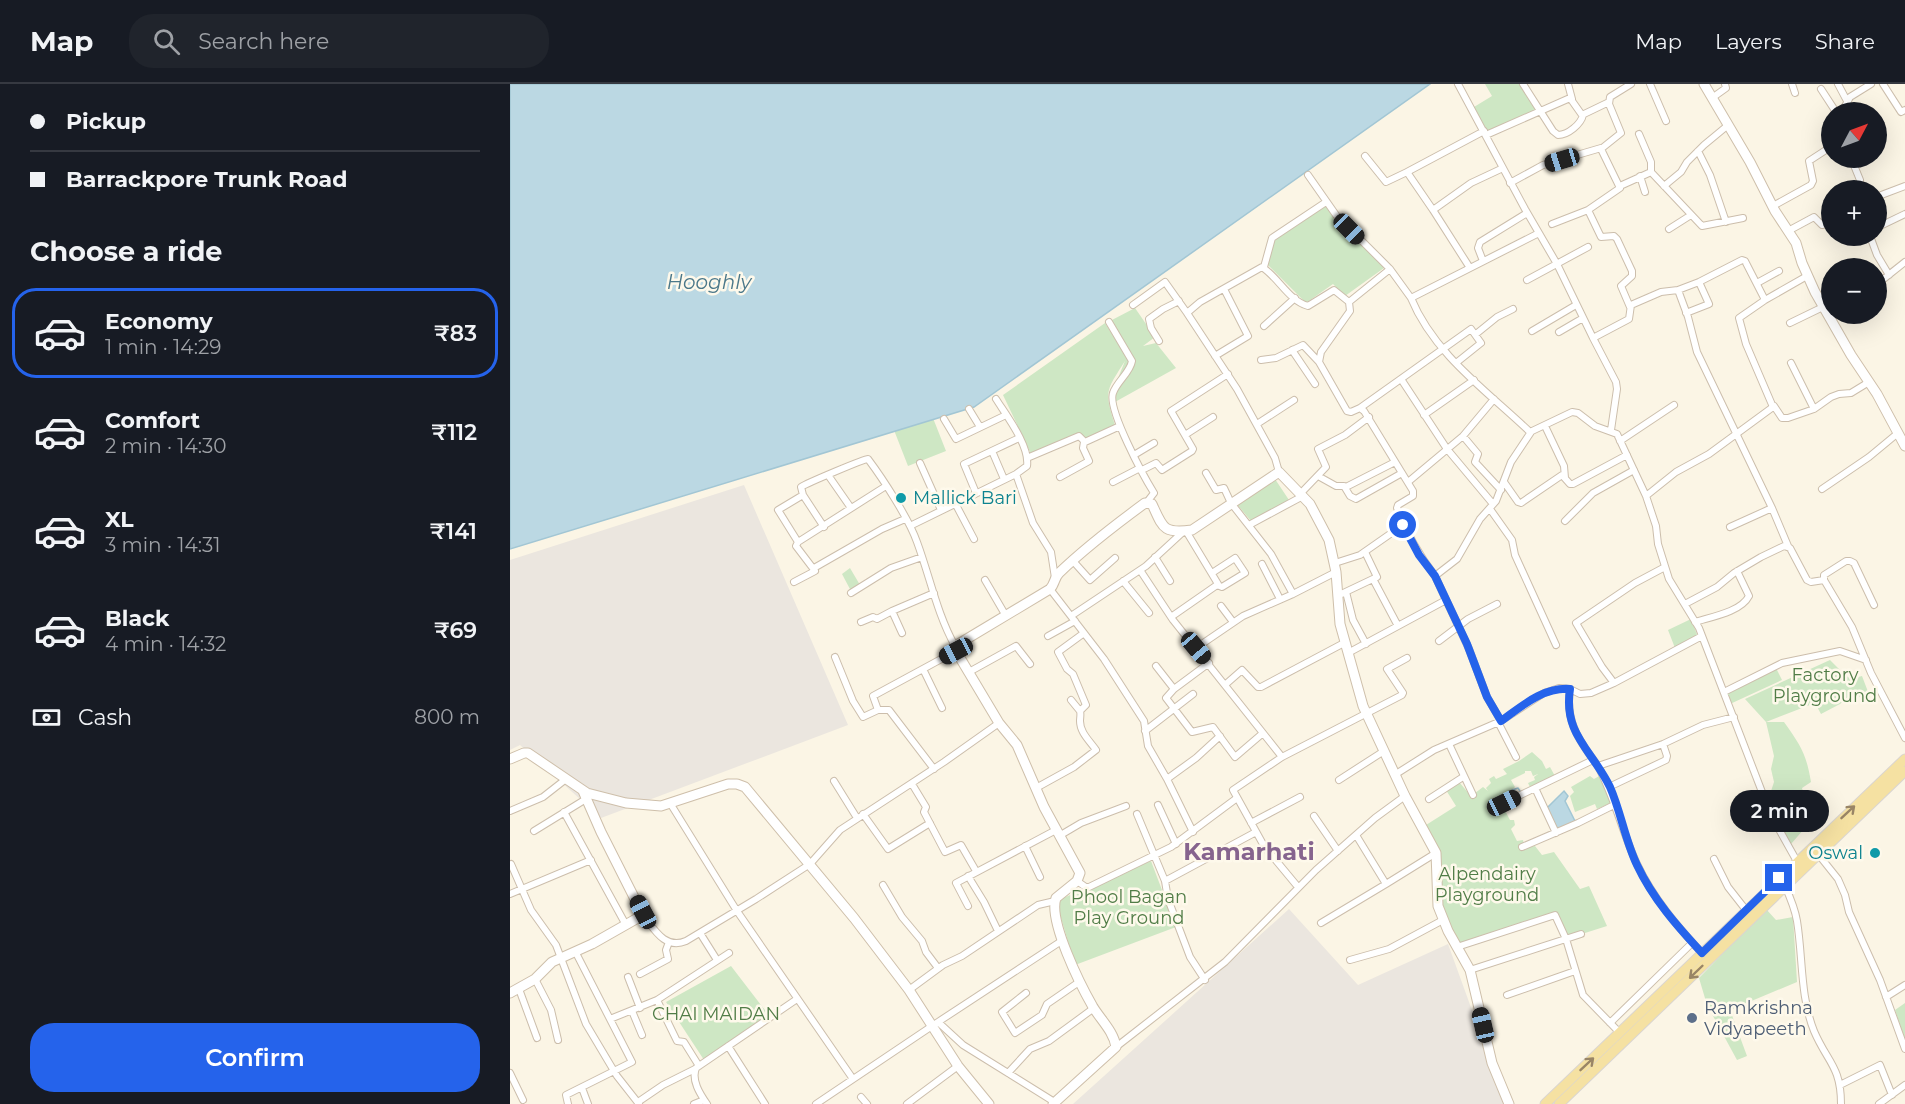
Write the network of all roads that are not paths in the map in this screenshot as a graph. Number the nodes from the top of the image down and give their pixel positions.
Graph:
1 (1458, 84) edge
2 (1523, 84) edge
3 (1568, 84) edge
4 (1631, 84) edge
5 (1650, 84) edge
6 (1704, 84) edge
7 (1725, 84) edge
8 (1792, 84) edge
9 (1838, 84) edge
10 (1871, 84) edge
11 (1883, 84) edge
12 (1821, 89) dead end
13 (1795, 93) dead end
14 (1712, 98) junction
15 (1572, 99) junction
16 (1847, 101) joint
17 (1609, 102) junction
18 (1829, 102) edge
19 (1540, 110) junction
20 (1905, 110) edge
21 (1583, 115) junction
22 (1666, 121) dead end
23 (1727, 126) junction
24 (1485, 133) junction
25 (1639, 134) dead end
26 (1601, 148) junction
27 (1698, 152) junction
28 (1821, 154) edge
29 (1365, 156) dead end
30 (1503, 168) junction
31 (1855, 168) edge
32 (1407, 172) junction
33 (1651, 172) junction
34 (1308, 175) dead end
35 (1640, 176) junction
36 (1860, 180) dead end
37 (1510, 183) junction
38 (1620, 186) junction
39 (1664, 186) junction
40 (1905, 186) edge
41 (1646, 192) dead end
42 (1887, 193) edge
43 (1326, 202) junction
44 (1773, 206) junction
45 (1433, 210) junction
46 (1588, 210) junction
47 (1527, 213) junction
48 (1691, 214) junction
49 (1905, 214) edge
50 (1743, 218) dead end
51 (1726, 222) junction
52 (1887, 223) edge
53 (1552, 224) dead end
54 (1821, 224) edge
55 (1669, 229) dead end
56 (1788, 231) junction
57 (1539, 233) junction
58 (1874, 246) edge
59 (1588, 247) dead end
60 (1483, 261) junction
61 (1905, 262) edge
62 (1557, 264) junction
63 (1264, 267) junction
64 (1470, 268) junction
65 (1390, 270) junction
66 (1779, 271) dead end
67 (1889, 275) joint
68 (1807, 276) junction
69 (1527, 280) dead end
70 (1699, 282) junction
71 (1757, 283) junction
72 (1224, 289) junction
73 (1678, 290) junction
74 (1295, 298) junction
75 (1411, 298) junction
76 (1179, 300) junction
77 (1765, 300) junction
78 (1821, 300) edge
79 (1348, 302) junction
80 (1133, 305) dead end
81 (1576, 305) junction
82 (1630, 306) junction
83 (1513, 309) dead end
84 (1821, 312) edge
85 (1187, 313) junction
86 (1686, 313) junction
87 (1583, 318) junction
88 (1108, 322) dead end
89 (1790, 323) dead end
90 (1835, 324) edge
91 (1264, 326) dead end
92 (1532, 331) dead end
93 (1559, 332) dead end
94 (1476, 334) junction
95 (1593, 338) junction
96 (1159, 341) dead end
97 (1442, 348) junction
98 (1292, 350) junction
99 (1215, 356) junction
100 (1261, 360) dead end
101 (1319, 362) junction
102 (1456, 363) junction
103 (1791, 363) dead end
104 (1228, 374) junction
105 (1401, 379) junction
106 (1474, 380) junction
107 (1869, 382) junction
108 (1315, 384) dead end
109 (996, 399) dead end
110 (1494, 399) junction
111 (1294, 400) dead end
112 (1674, 405) dead end
113 (1773, 406) junction
114 (1360, 408) junction
115 (969, 409) dead end
116 (1814, 409) junction
117 (1006, 415) junction
118 (1424, 415) junction
119 (1213, 417) dead end
120 (1369, 417) junction
121 (944, 419) dead end
122 (1257, 424) junction
123 (1120, 426) junction
124 (1545, 426) junction
125 (980, 427) junction
126 (1611, 430) junction
127 (1531, 432) junction
128 (1898, 433) junction
129 (1185, 435) junction
130 (1737, 435) junction
131 (1463, 436) junction
132 (1019, 438) junction
133 (1620, 441) junction
134 (1083, 442) junction
135 (1154, 443) dead end
136 (1905, 446) edge
137 (1448, 449) junction
138 (992, 451) junction
139 (1134, 455) junction
140 (1627, 455) junction
141 (1028, 458) junction
142 (1395, 462) junction
143 (920, 463) dead end
144 (1141, 469) junction
145 (1634, 470) junction
146 (1206, 472) dead end
147 (1279, 472) junction
148 (1402, 473) junction
149 (1016, 474) junction
150 (828, 475) junction
151 (1318, 476) junction
152 (1060, 477) dead end
153 (1565, 478) junction
154 (1004, 480) junction
155 (1113, 482) dead end
156 (1408, 482) junction
157 (1504, 482) junction
158 (885, 486) junction
159 (1346, 487) junction
160 (1822, 489) dead end
161 (1501, 490) junction
162 (976, 493) junction
163 (803, 495) junction
164 (1302, 495) junction
165 (1646, 496) junction
166 (1147, 502) junction
167 (955, 503) junction
168 (1231, 503) junction
169 (1492, 506) junction
170 (851, 508) junction
171 (1772, 508) junction
172 (941, 510) junction
173 (905, 519) junction
174 (1565, 521) dead end
175 (1249, 525) junction
176 (1403, 525) junction
177 (909, 526) junction
178 (824, 527) junction
179 (1730, 527) dead end
180 (1185, 531) junction
181 (974, 539) dead end
182 (798, 542) junction
183 (1788, 546) junction
184 (1365, 552) junction
185 (922, 556) junction
186 (1155, 557) junction
187 (1115, 558) dead end
188 (1073, 561) junction
189 (1262, 564) dead end
190 (1336, 567) junction
191 (1665, 567) junction
192 (814, 568) junction
193 (1140, 570) junction
194 (1737, 571) junction
195 (1212, 573) junction
196 (1435, 576) junction
197 (1055, 578) junction
198 (1373, 579) junction
199 (985, 580) dead end
200 (1824, 580) junction
201 (1124, 581) junction
202 (1170, 581) dead end
203 (794, 582) dead end
204 (1218, 584) junction
205 (1050, 589) junction
206 (850, 593) dead end
207 (934, 593) junction
208 (1293, 594) junction
209 (1341, 594) junction
210 (1280, 599) junction
211 (1446, 600) junction
212 (1497, 604) dead end
213 (1685, 604) junction
214 (1874, 605) dead end
215 (1221, 606) dead end
216 (892, 611) junction
217 (1149, 613) dead end
218 (1006, 616) junction
219 (1171, 617) junction
220 (1073, 618) junction
221 (861, 622) dead end
222 (1233, 622) junction
223 (1695, 622) junction
224 (1459, 625) junction
225 (1398, 626) junction
226 (902, 633) dead end
227 (1084, 633) junction
228 (1048, 636) dead end
229 (1702, 636) junction
230 (1439, 641) dead end
231 (1344, 643) junction
232 (1366, 644) junction
233 (1556, 645) dead end
234 (1196, 648) junction
235 (956, 649) junction
236 (1348, 653) junction
237 (835, 657) dead end
238 (1407, 658) dead end
239 (1866, 660) junction
240 (1030, 663) dead end
241 (1209, 663) junction
242 (1156, 666) dead end
243 (923, 669) junction
244 (969, 672) junction
245 (1614, 683) junction
246 (1226, 684) junction
247 (1174, 689) junction
248 (1570, 689) junction
249 (1724, 692) junction
250 (1193, 694) dead end
251 (1071, 700) dead end
252 (942, 708) dead end
253 (1174, 709) junction
254 (878, 710) junction
255 (1080, 711) junction
256 (1365, 713) junction
257 (1734, 717) junction
258 (1500, 721) junction
259 (999, 723) junction
260 (1145, 731) junction
261 (1263, 733) junction
262 (1220, 736) junction
263 (1905, 738) edge
264 (1449, 744) junction
265 (1663, 744) junction
266 (1384, 751) junction
267 (1282, 757) junction
268 (1516, 757) dead end
269 (510, 759) edge
270 (1905, 759) edge
271 (1593, 760) junction
272 (1598, 766) junction
273 (934, 770) junction
274 (1905, 771) edge
275 (1396, 774) junction
276 (1463, 777) junction
277 (566, 779) junction
278 (1167, 779) junction
279 (1339, 780) dead end
280 (834, 781) dead end
281 (912, 784) junction
282 (1610, 787) junction
283 (1036, 788) junction
284 (1535, 788) junction
285 (585, 795) junction
286 (1473, 795) dead end
287 (1405, 796) junction
288 (1300, 797) dead end
289 (1237, 798) junction
290 (1429, 799) dead end
291 (670, 803) junction
292 (1504, 803) dead end
293 (1616, 804) junction
294 (1158, 805) dead end
295 (1126, 806) dead end
296 (510, 811) edge
297 (564, 812) junction
298 (1137, 814) dead end
299 (860, 816) junction
300 (1314, 816) dead end
301 (1251, 823) junction
302 (930, 824) junction
303 (534, 831) dead end
304 (1193, 832) junction
305 (1256, 832) junction
306 (1058, 833) junction
307 (1556, 833) junction
308 (1356, 835) junction
309 (1176, 844) junction
310 (1025, 846) junction
311 (1521, 847) dead end
312 (1338, 850) junction
313 (1436, 853) junction
314 (1818, 854) junction
315 (1154, 856) junction
316 (1714, 859) dead end
317 (591, 860) junction
318 (511, 864) edge
319 (810, 864) junction
320 (1799, 865) junction
321 (976, 871) junction
322 (968, 876) junction
323 (1040, 877) dead end
324 (1077, 880) junction
325 (1165, 881) junction
326 (1386, 884) junction
327 (883, 885) dead end
328 (1785, 886) junction
329 (1298, 887) junction
330 (522, 889) junction
331 (510, 894) edge
332 (1055, 901) junction
333 (968, 906) dead end
334 (1746, 910) junction
335 (737, 911) junction
336 (643, 915) junction
337 (1443, 920) junction
338 (1321, 923) dead end
339 (626, 925) junction
340 (998, 931) junction
341 (700, 933) junction
342 (1581, 934) dead end
343 (1566, 939) junction
344 (1063, 940) junction
345 (669, 942) junction
346 (1692, 943) junction
347 (1457, 947) junction
348 (575, 951) junction
349 (729, 953) dead end
350 (1702, 953) junction
351 (561, 957) junction
352 (717, 960) junction
353 (1350, 960) dead end
354 (938, 968) junction
355 (1470, 970) junction
356 (1575, 971) junction
357 (640, 974) dead end
358 (628, 977) dead end
359 (535, 979) junction
360 (1205, 980) junction
361 (1079, 982) junction
362 (1905, 985) edge
363 (1674, 987) junction
364 (909, 990) junction
365 (514, 991) edge
366 (1026, 993) dead end
367 (1507, 995) dead end
368 (1886, 996) junction
369 (797, 999) junction
370 (657, 1000) junction
371 (640, 1008) junction
372 (1094, 1008) junction
373 (632, 1011) junction
374 (610, 1019) junction
375 (1610, 1023) junction
376 (935, 1024) junction
377 (1620, 1033) junction
378 (642, 1035) dead end
379 (537, 1038) dead end
380 (558, 1040) dead end
381 (728, 1046) junction
382 (1116, 1047) junction
383 (1905, 1049) edge
384 (958, 1066) junction
385 (697, 1068) junction
386 (615, 1072) junction
387 (510, 1073) edge
388 (1008, 1073) junction
389 (853, 1079) junction
390 (1840, 1085) junction
391 (1905, 1085) edge
392 (513, 1087) edge
393 (582, 1088) junction
394 (1892, 1095) junction
395 (861, 1097) dead end
396 (523, 1100) dead end
397 (638, 1101) edge
398 (706, 1102) edge
399 (1055, 1103) edge
400 (568, 1104) edge
401 (588, 1104) edge
402 (628, 1104) edge
403 (694, 1104) edge
404 (765, 1104) edge
405 (816, 1104) edge
406 (867, 1104) edge
407 (907, 1104) edge
408 (989, 1104) edge
409 (1509, 1104) edge
410 (1545, 1104) edge
411 (1559, 1104) edge
412 (1841, 1104) edge
413 (1879, 1104) edge

1 - 24 street
2 - 19 street
3 - 15 street
4 - 17 street
5 - 22 street
6 - 14 street
7 - 14 street
8 - 13 street
9 - 16 street
10 - 16 street
11 - 20 street
12 - 18 street
14 - 23 street
15 - 19 street
15 - 21 street
17 - 21 street
17 - 26 street
19 - 21 street
19 - 24 street
23 - 27 street
23 - 44 street
24 - 30 street
24 - 32 street
25 - 33 street
26 - 37 street
26 - 38 street
27 - 39 street
27 - 51 street
28 - 44 street
29 - 32 street
30 - 37 street
30 - 45 street
31 - 36 street
32 - 45 street
33 - 35 street
33 - 39 street
34 - 43 street
35 - 38 street
35 - 41 street
37 - 47 street
38 - 46 street
39 - 48 street
40 - 42 street
43 - 63 street
43 - 65 street
44 - 56 street
45 - 64 street
46 - 53 street
46 - 82 street
47 - 57 street
47 - 60 street
48 - 51 street
48 - 55 street
49 - 52 street
50 - 51 street
54 - 56 street
56 - 68 street
57 - 60 street
57 - 62 street
58 - 67 street
59 - 62 street
60 - 64 street
61 - 67 street
62 - 69 street
62 - 81 street
63 - 72 street
63 - 74 street
64 - 75 street
65 - 75 street
65 - 79 street
66 - 71 street
68 - 77 street
68 - 78 street
70 - 71 street
70 - 73 street
70 - 86 street
71 - 77 street
72 - 85 street
72 - 99 street
73 - 82 street
73 - 86 street
74 - 79 street
74 - 91 street
75 - 97 street
76 - 80 street
76 - 85 street
76 - 96 street
77 - 113 street
79 - 101 street
81 - 87 street
81 - 92 street
82 - 95 street
83 - 94 street
84 - 89 street
85 - 99 street
86 - 130 street
87 - 93 street
87 - 95 street
88 - 123 street
90 - 107 street
94 - 97 street
94 - 102 street
95 - 126 street
97 - 102 street
97 - 105 street
98 - 100 street
98 - 101 street
98 - 108 street
99 - 104 street
101 - 114 street
102 - 106 street
103 - 116 street
104 - 122 street
104 - 129 street
105 - 114 street
105 - 118 street
106 - 110 street
106 - 118 street
107 - 116 street
107 - 128 street
109 - 117 street
110 - 127 street
110 - 131 street
111 - 122 street
112 - 133 street
113 - 116 street
113 - 130 street
114 - 120 street
115 - 125 street
117 - 125 street
117 - 132 street
118 - 137 street
119 - 129 street
120 - 142 street
120 - 151 street
121 - 125 street
122 - 147 street
123 - 134 street
123 - 139 street
124 - 126 street
124 - 127 street
124 - 153 street
126 - 133 street
127 - 157 street
128 - 136 street
128 - 160 street
129 - 144 street
130 - 165 street
130 - 171 street
131 - 137 street
131 - 161 street
132 - 138 street
132 - 141 street
133 - 140 street
134 - 141 street
134 - 152 street
135 - 139 street
137 - 156 street
137 - 169 street
138 - 154 street
138 - 162 street
139 - 144 street
140 - 145 street
140 - 153 street
141 - 149 street
142 - 148 street
142 - 159 street
143 - 172 street
144 - 155 street
144 - 166 street
145 - 165 street
145 - 174 street
146 - 168 street
147 - 164 street
147 - 168 street
148 - 156 street
148 - 159 street
149 - 154 street
149 - 197 street
150 - 158 street
150 - 163 street
150 - 170 street
151 - 159 street
151 - 164 street
153 - 157 street
154 - 162 street
156 - 176 street
157 - 161 street
158 - 170 street
158 - 173 street
161 - 169 street
162 - 167 street
163 - 178 street
163 - 182 street
164 - 175 street
164 - 190 street
165 - 191 street
166 - 180 street
166 - 188 street
167 - 172 street
167 - 181 street
168 - 175 street
168 - 180 street
169 - 196 street
169 - 233 street
170 - 178 street
171 - 179 street
171 - 183 street
172 - 177 street
173 - 177 street
173 - 192 street
175 - 208 street
176 - 184 street
176 - 196 street
177 - 185 street
178 - 182 street
180 - 186 street
180 - 195 street
182 - 192 street
183 - 194 street
183 - 200 street
184 - 190 street
184 - 198 street
185 - 206 street
185 - 207 street
186 - 193 street
186 - 202 street
187 - 188 street
188 - 197 street
189 - 210 street
190 - 208 street
190 - 209 street
191 - 213 street
191 - 245 street
192 - 203 street
193 - 201 street
193 - 219 street
194 - 213 street
194 - 223 street
195 - 204 street
195 - 204 street
196 - 211 street
197 - 205 street
198 - 209 street
198 - 225 street
199 - 218 street
200 - 214 street
200 - 239 street
201 - 217 street
201 - 220 street
204 - 219 street
205 - 218 street
205 - 220 street
207 - 216 street
207 - 235 street
208 - 210 street
209 - 231 street
209 - 232 street
210 - 222 street
211 - 224 street
211 - 225 street
212 - 224 street
213 - 223 street
215 - 222 street
216 - 221 street
216 - 226 street
218 - 235 street
219 - 234 street
220 - 227 street
220 - 228 street
222 - 234 street
223 - 229 street
224 - 230 street
224 - 258 street
225 - 232 street
227 - 255 street
227 - 260 street
229 - 245 street
229 - 249 street
231 - 236 street
231 - 246 street
232 - 236 street
234 - 241 street
235 - 243 street
235 - 244 street
236 - 256 street
237 - 254 street
238 - 256 street
239 - 249 street
239 - 263 street
240 - 244 street
241 - 246 street
241 - 247 street
242 - 247 street
243 - 252 street
243 - 254 street
244 - 259 street
245 - 248 street
246 - 261 street
247 - 253 street
248 - 258 street
248 - 271 street
249 - 257 street
250 - 253 street
251 - 255 street
253 - 260 street
253 - 262 street
254 - 273 street
255 - 283 street
256 - 266 street
256 - 267 street
257 - 265 street
257 - 320 street
258 - 264 street
258 - 268 street
259 - 273 street
259 - 283 street
260 - 278 street
261 - 262 street
261 - 267 street
262 - 278 street
264 - 275 street
264 - 276 street
265 - 272 street
265 - 282 street
266 - 275 street
266 - 279 street
267 - 289 street
269 - 277 street
320 -> 270 main road
271 - 272 street
271 - 284 street
272 - 282 street
273 - 281 street
274 - 314 main road
275 - 287 street
276 - 286 street
276 - 290 street
277 - 285 street
277 - 296 street
278 - 304 street
280 - 299 street
281 - 299 street
281 - 302 street
282 - 293 street
283 - 306 street
284 - 292 street
284 - 307 street
285 - 291 street
285 - 297 street
285 - 336 street
287 - 308 street
287 - 313 street
288 - 301 street
289 - 301 street
289 - 304 street
291 - 319 street
291 - 335 street
293 - 307 street
293 - 346 street
294 - 309 street
295 - 306 street
297 - 303 street
297 - 317 street
298 - 315 street
299 - 302 street
299 - 319 street
300 - 312 street
301 - 305 street
302 - 321 street
304 - 309 street
305 - 325 street
305 - 329 street
306 - 310 street
306 - 324 street
307 - 311 street
308 - 312 street
308 - 326 street
309 - 315 street
310 - 321 street
310 - 323 street
312 - 329 street
313 - 326 street
313 - 337 street
314 - 320 main road
314 - 368 street
315 - 324 street
315 - 325 street
316 - 334 street
317 - 330 street
317 - 339 street
318 - 330 street
319 - 335 street
319 - 364 street
320 - 328 main road
320 - 334 main road
321 - 322 street
322 - 333 street
322 - 340 street
324 - 332 street
325 - 360 street
326 - 338 street
327 - 354 street
328 -> 363 main road
328 - 390 street
329 - 360 street
330 - 331 street
330 - 351 street
332 - 340 street
332 - 344 street
334 - 350 main road
335 - 341 street
335 - 369 street
336 - 339 street
336 - 345 street
337 - 347 street
337 - 353 street
339 - 348 street
340 - 354 street
341 - 345 street
341 - 352 street
342 - 343 street
343 - 347 street
343 - 355 street
343 - 356 street
344 - 361 street
344 - 376 street
345 - 357 street
346 - 350 street
346 - 375 street
347 - 355 street
348 - 351 street
348 - 374 street
349 - 352 street
350 - 363 main road
351 - 359 street
351 - 386 street
352 - 370 street
354 - 364 street
355 - 409 street
356 - 367 street
356 - 375 street
358 - 371 street
359 - 365 street
359 - 380 street
360 - 382 street
361 - 366 street
361 - 372 street
362 - 368 street
363 - 377 main road
363 - 411 main road
364 - 376 street
365 - 379 street
368 - 383 street
369 - 381 street
369 - 389 street
370 - 371 street
370 - 385 street
371 - 373 street
372 - 382 street
372 - 388 street
373 - 374 street
373 - 378 street
374 - 386 street
375 - 377 street
376 - 384 street
376 - 388 street
376 - 389 street
410 -> 377 main road
381 - 385 street
381 - 404 street
382 - 399 street
384 - 407 street
384 - 408 street
385 - 397 street
385 - 398 street
386 - 393 street
386 - 397 street
387 - 392 street
388 - 399 street
389 - 405 street
390 - 394 street
390 - 412 street
391 - 394 street
392 - 396 street
393 - 400 street
393 - 401 street
394 - 413 street
395 - 406 street
397 - 402 street
398 - 403 street

